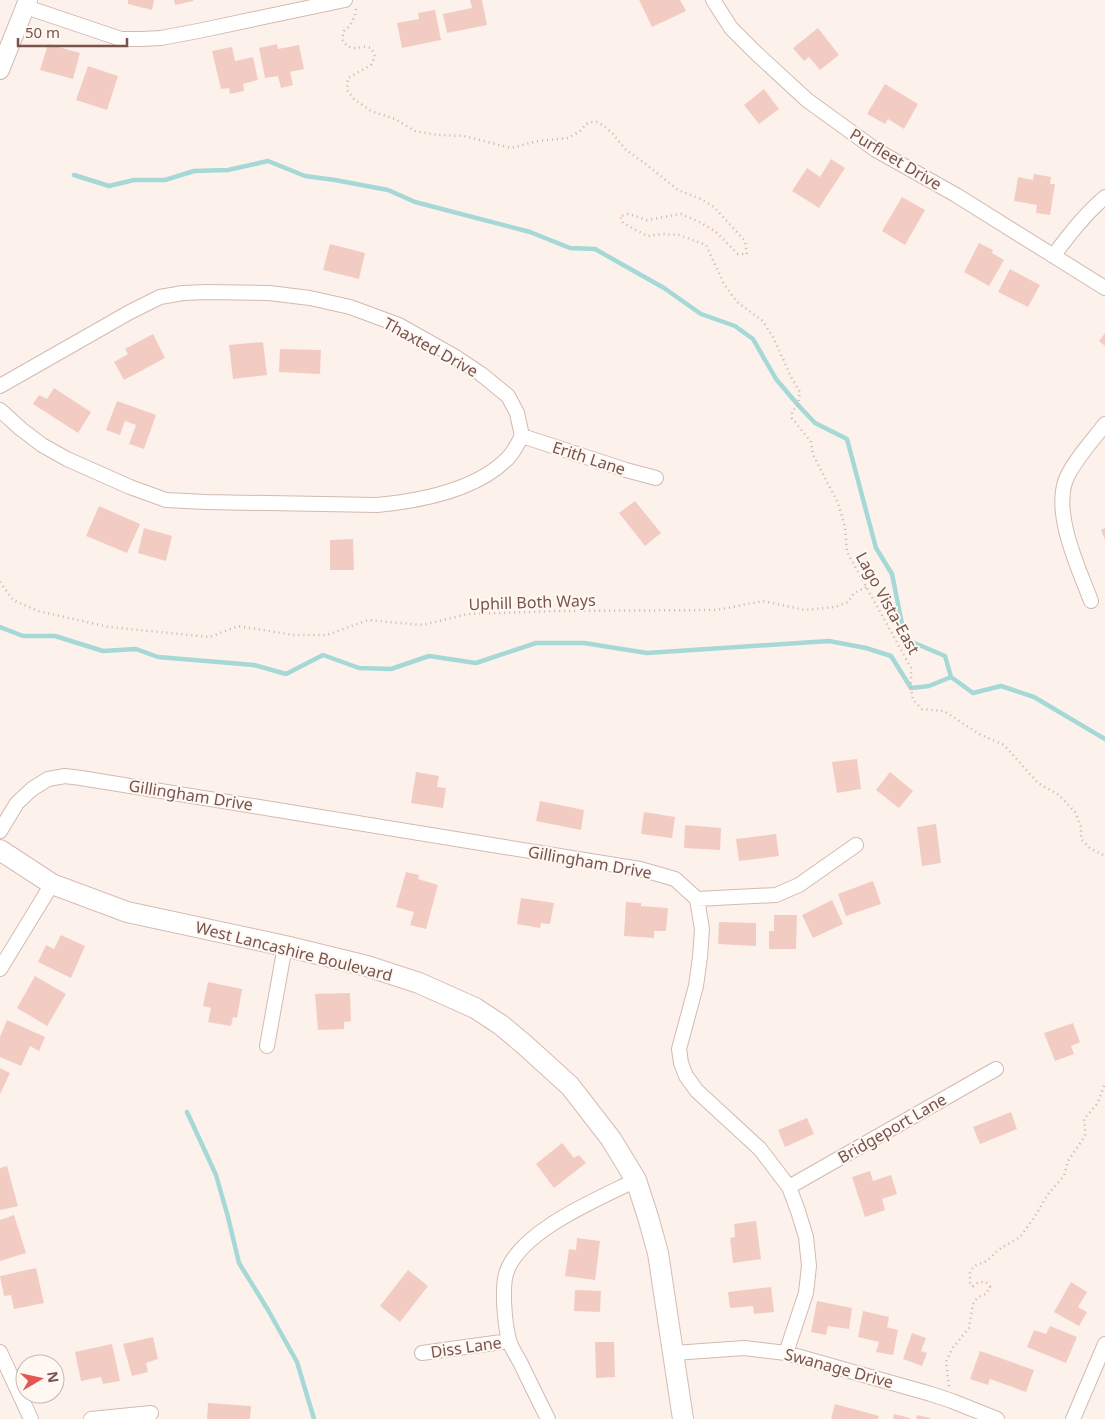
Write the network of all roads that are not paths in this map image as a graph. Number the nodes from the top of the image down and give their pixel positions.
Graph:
1 (713, 0) edge
2 (27, 3) edge
3 (351, 3) edge
4 (0, 70) edge
5 (1105, 197) edge
6 (1053, 256) junction
7 (1105, 288) edge
8 (0, 386) edge
9 (0, 410) edge
10 (1105, 424) edge
11 (522, 436) junction
12 (656, 478) dead end
13 (1092, 601) dead end
14 (0, 830) edge
15 (856, 845) dead end
16 (0, 850) edge
17 (52, 884) junction
18 (697, 899) junction
19 (285, 946) junction
20 (0, 969) edge
21 (267, 1046) dead end
22 (996, 1069) dead end
23 (636, 1180) junction
24 (789, 1187) junction
25 (509, 1340) junction
26 (1105, 1344) edge
27 (0, 1352) edge
28 (786, 1352) junction
29 (422, 1353) dead end
30 (674, 1353) junction
31 (152, 1413) dead end
32 (31, 1419) edge
33 (91, 1419) edge
34 (548, 1419) edge
35 (683, 1419) edge
36 (998, 1419) edge
37 (1072, 1419) edge

1 - 6 street, Purfleet Drive
2 - 3 street
2 - 4 street
5 - 6 street
6 - 7 street, Purfleet Drive
8 - 11 street, Thaxted Drive
9 - 11 street
10 - 13 street
11 - 12 street, Erith Lane
14 - 18 street, Gillingham Drive
15 - 18 street
16 - 17 main road, West Lancashire Boulevard
17 - 19 main road, West Lancashire Boulevard
17 - 20 street
18 - 24 street
19 - 21 street
19 - 23 main road, West Lancashire Boulevard
22 - 24 street, Bridgeport Lane
23 - 25 street
23 - 30 main road, West Lancashire Boulevard
24 - 28 street
25 - 29 street, Diss Lane
25 - 34 street
26 - 37 street
27 - 32 street
28 - 30 street, Swanage Drive
28 - 36 street, Swanage Drive
30 - 35 main road, West Lancashire Boulevard
31 - 33 street

